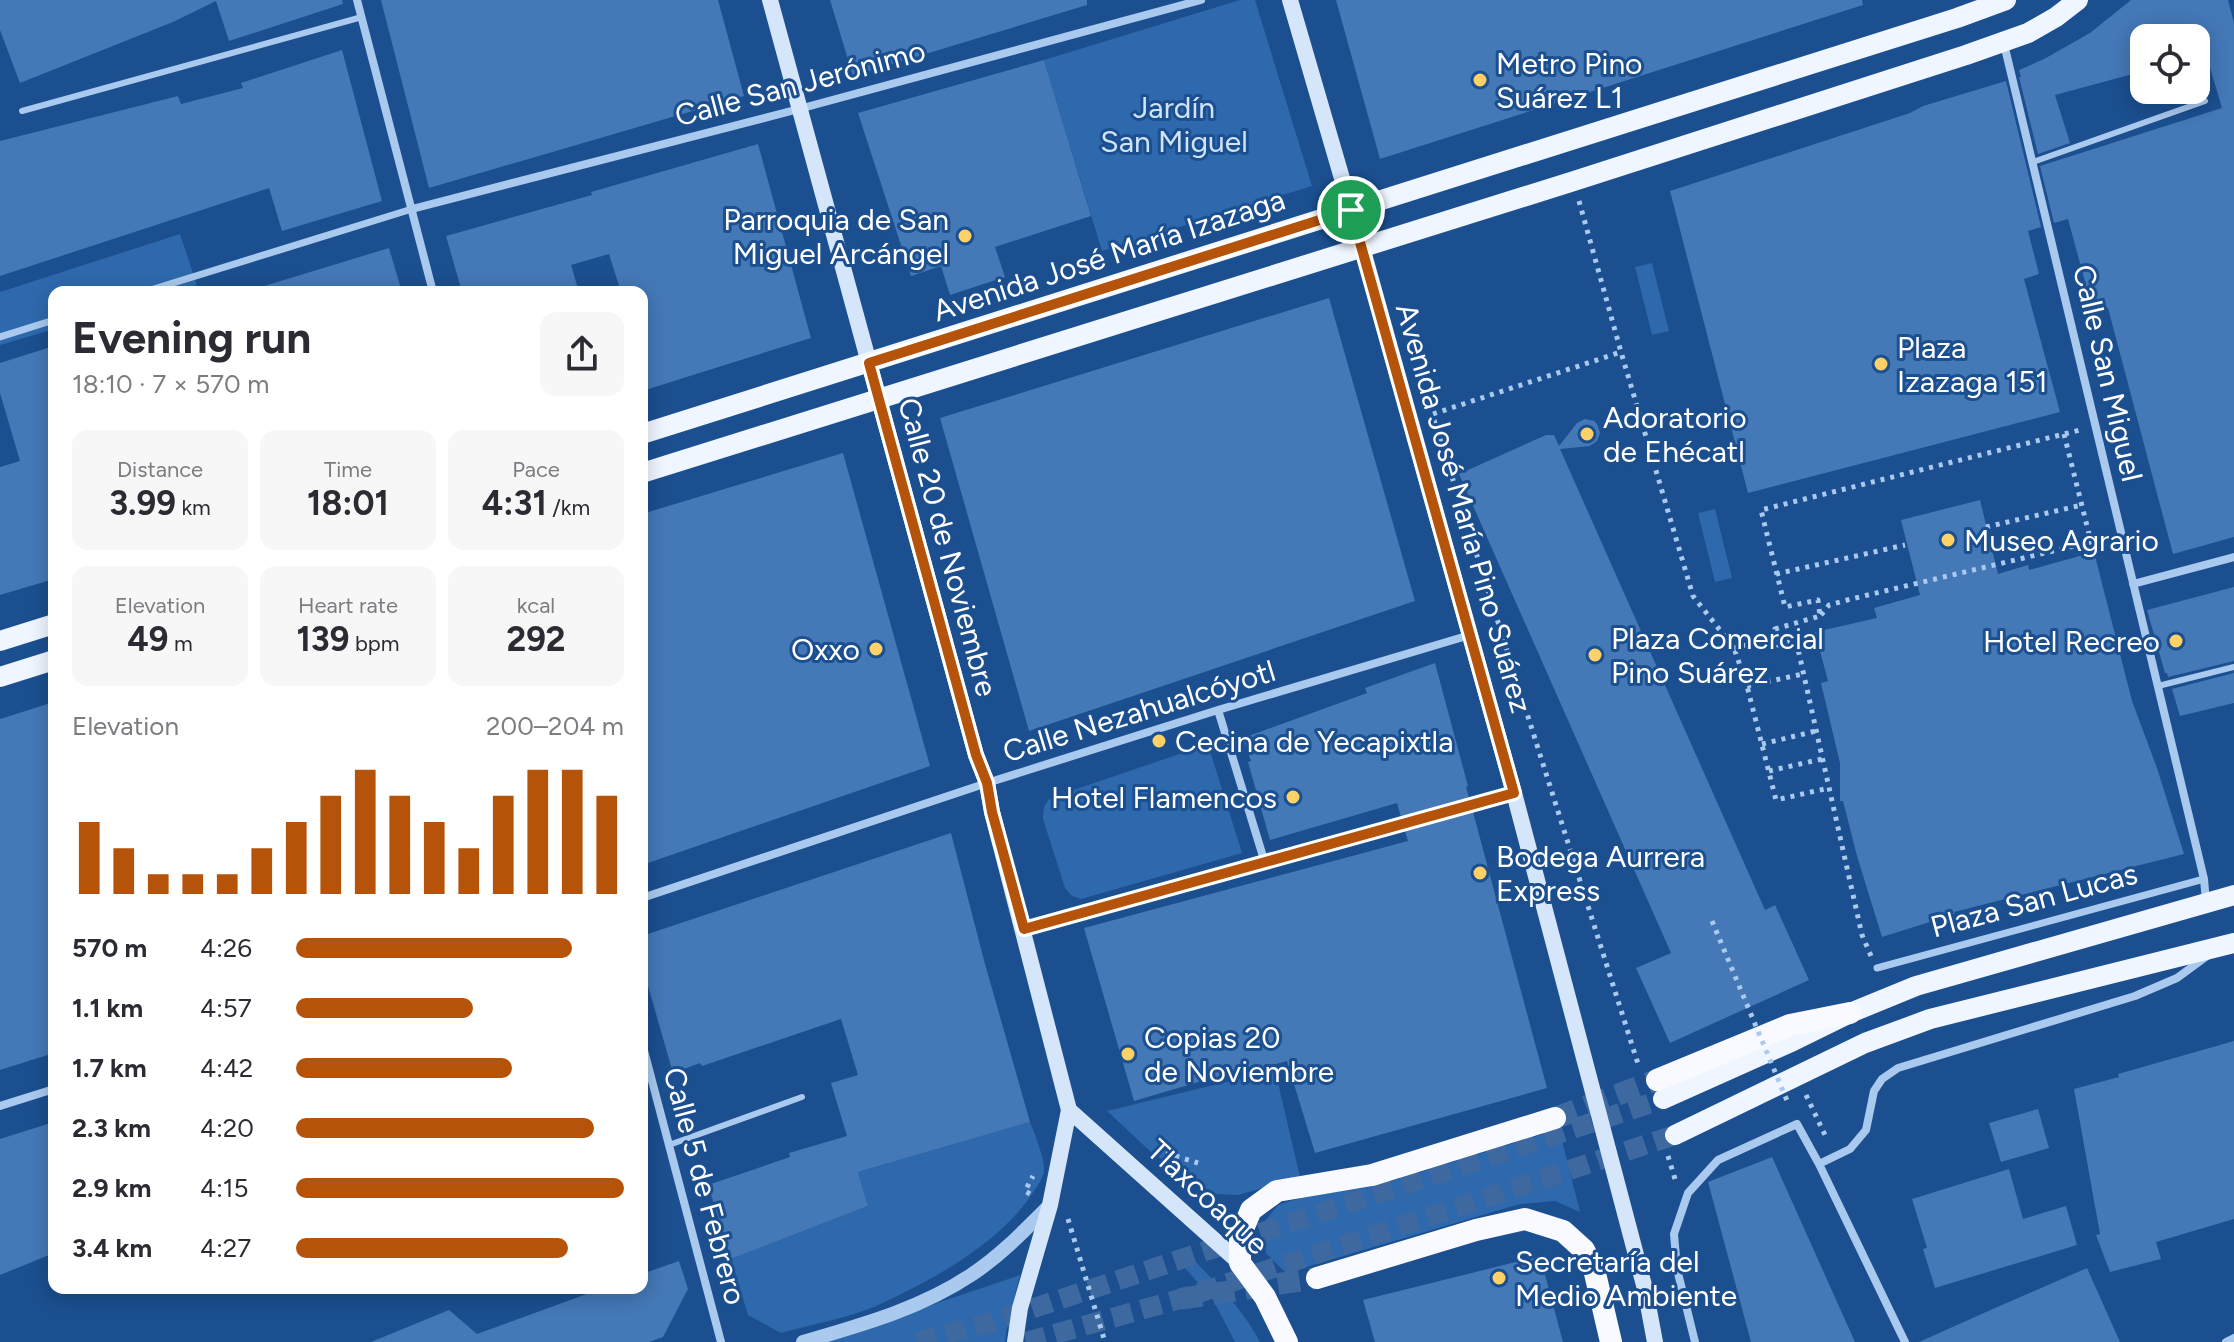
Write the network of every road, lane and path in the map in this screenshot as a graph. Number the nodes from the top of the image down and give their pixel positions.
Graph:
1 (357, 0) edge
2 (770, 0) edge
3 (1201, 0) edge
4 (1290, 0) edge
5 (2006, 0) edge
6 (2078, 0) edge
7 (362, 17) junction
8 (2003, 42) junction
9 (2197, 104) edge
10 (799, 109) junction
11 (22, 111) dead end
12 (2033, 162) junction
13 (1574, 181) junction
14 (412, 209) junction
15 (1351, 210) junction
16 (1362, 247) junction
17 (163, 286) edge
18 (431, 286) edge
19 (48, 322) edge
20 (0, 337) edge
21 (1621, 352) junction
22 (869, 363) junction
23 (878, 399) junction
24 (2096, 426) junction
25 (648, 432) edge
26 (2064, 434) junction
27 (648, 471) edge
28 (2082, 505) junction
29 (1986, 527) dead end
30 (1905, 545) dead end
31 (2234, 557) edge
32 (1776, 574) junction
33 (2133, 584) junction
34 (1820, 616) junction
35 (48, 626) edge
36 (1470, 635) junction
37 (1776, 638) junction
38 (0, 641) edge
39 (1734, 648) junction
40 (48, 662) edge
41 (2234, 667) edge
42 (1803, 674) junction
43 (0, 677) edge
44 (1747, 686) junction
45 (2158, 686) junction
46 (1218, 710) junction
47 (1816, 731) junction
48 (1762, 744) junction
49 (1822, 759) junction
50 (1769, 771) junction
51 (987, 783) junction
52 (1829, 788) junction
53 (1514, 793) junction
54 (1265, 863) junction
55 (2204, 879) junction
56 (2234, 895) edge
57 (648, 896) edge
58 (2206, 903) junction
59 (1712, 921) dead end
60 (1024, 929) junction
61 (2228, 944) edge
62 (1877, 968) joint
63 (1850, 1013) joint
64 (648, 1066) edge
65 (1654, 1084) joint
66 (48, 1091) edge
67 (802, 1097) dead end
68 (1788, 1103) dead end
69 (0, 1106) edge
70 (1069, 1110) junction
71 (1555, 1118) tunnel mouth
72 (1670, 1142) joint
73 (669, 1145) junction
74 (1158, 1146) dead end
75 (1198, 1163) dead end
76 (1819, 1164) junction
77 (1675, 1179) dead end
78 (1050, 1205) junction
79 (1068, 1218) dead end
80 (1240, 1263) junction
81 (1317, 1278) tunnel mouth
82 (1265, 1297) junction
83 (2234, 1338) edge
84 (721, 1342) edge
85 (803, 1342) edge
86 (1015, 1342) edge
87 (1105, 1342) edge
88 (1287, 1342) edge
89 (1303, 1342) edge
90 (1611, 1342) edge
91 (1655, 1342) edge
92 (1695, 1342) edge
93 (1905, 1342) edge
94 (2226, 1342) edge

1 - 7 street
2 - 10 main road, Calle 20 de Noviembre
3 - 10 street, Calle San Jerónimo
4 - 15 main road, Avenida José María Pino Suárez
5 - 15 main road, Avenida José María Izazaga
6 - 8 main road
7 - 11 lane
7 - 14 street
8 - 12 street, Calle San Miguel
8 - 13 main road
9 - 12 lane
10 - 14 street, Calle San Jerónimo
10 - 22 main road, Calle 20 de Noviembre
12 - 24 street, Calle San Miguel
13 - 16 main road
13 - 21 path
14 - 17 street
14 - 18 street
15 - 16 main road, Avenida José María Pino Suárez
15 - 22 main road, Avenida José María Izazaga
16 - 23 main road
16 - 36 main road, Avenida José María Pino Suárez
19 - 20 street
21 - 39 path
21 - 65 path
22 - 23 main road, Calle 20 de Noviembre
22 - 25 main road, Avenida José María Izazaga
23 - 27 main road
23 - 51 main road, Calle 20 de Noviembre
24 - 26 path
24 - 33 street, Calle San Miguel
26 - 28 path
26 - 32 path
28 - 29 path
28 - 34 path
30 - 32 path
31 - 33 street
32 - 34 path
33 - 45 street, Calle San Miguel
34 - 37 path
35 - 38 main road
36 - 46 street, Calle Nezahualcóyotl
36 - 53 main road, Avenida José María Pino Suárez
37 - 39 path
37 - 42 path
39 - 44 path
40 - 43 main road
41 - 45 lane
42 - 44 path
42 - 47 path
44 - 48 path
45 - 55 street, Calle San Miguel
46 - 51 street, Calle Nezahualcóyotl
46 - 54 street
47 - 48 path
47 - 49 path
48 - 50 path
49 - 50 path
49 - 52 path
50 - 52 path
51 - 57 street, Calle Nezahualcóyotl
51 - 60 main road, Calle 20 de Noviembre
52 - 62 path
53 - 54 street
53 - 91 main road, Avenida José María Pino Suárez
54 - 60 street
55 - 58 street, Calle San Miguel
55 - 62 street, Plaza San Lucas
56 - 58 main road
58 - 63 main road
59 - 68 path, bridge
60 - 70 main road, Calle 20 de Noviembre
61 - 72 main road
61 - 76 street
63 - 65 highway
64 - 73 street, Calle 5 de Febrero
66 - 69 street
67 - 73 lane
70 - 78 main road
70 - 80 main road, Tlaxcoaque
71 - 80 highway
72 - 77 path
73 - 84 street, Calle 5 de Febrero
74 - 75 path
76 - 92 street
76 - 93 street
78 - 85 street
78 - 86 main road
79 - 87 path
80 - 82 highway, Tlaxcoaque
81 - 90 highway
82 - 88 highway, Tlaxcoaque
82 - 89 highway
83 - 94 street

